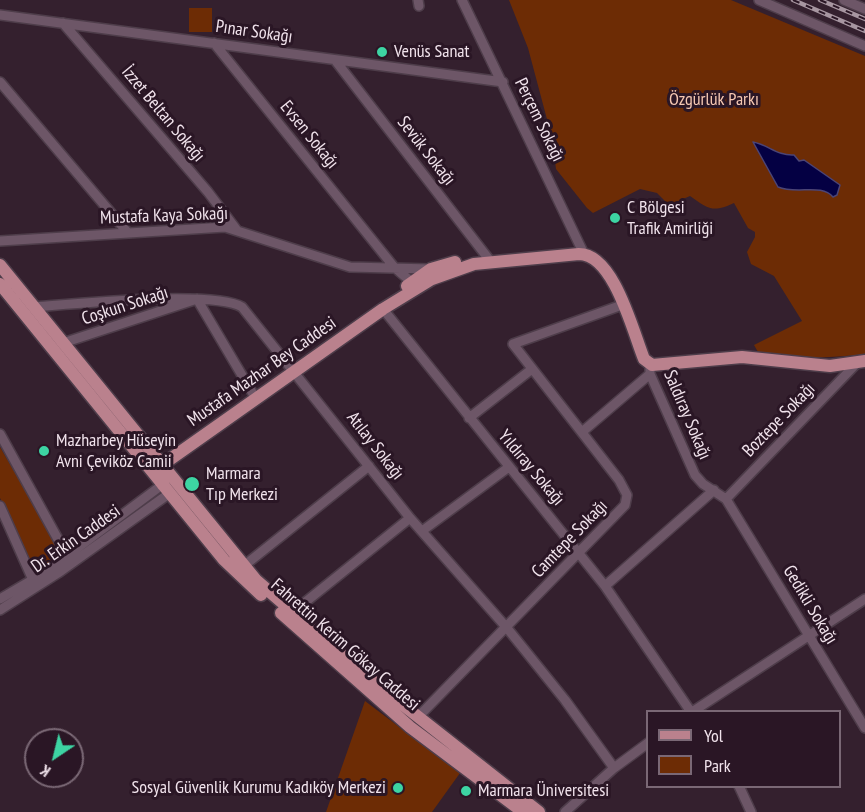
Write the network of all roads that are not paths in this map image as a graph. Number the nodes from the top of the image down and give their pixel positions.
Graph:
1 (462, 0) edge
2 (759, 0) edge
3 (844, 0) edge
4 (865, 9) edge
5 (0, 15) edge
6 (63, 23) junction
7 (214, 43) junction
8 (865, 46) edge
9 (335, 60) junction
10 (0, 82) edge
11 (502, 82) junction
12 (236, 229) junction
13 (128, 233) junction
14 (0, 241) edge
15 (378, 247) junction
16 (585, 254) junction
17 (491, 262) junction
18 (474, 264) junction
19 (0, 265) edge
20 (394, 267) junction
21 (359, 268) junction
22 (431, 269) junction
23 (0, 284) edge
24 (417, 284) junction
25 (4, 294) edge
26 (197, 299) junction
27 (622, 305) junction
28 (34, 307) junction
29 (383, 309) junction
30 (63, 343) junction
31 (860, 362) edge
32 (532, 369) junction
33 (650, 369) junction
34 (295, 371) junction
35 (256, 399) junction
36 (469, 418) junction
37 (582, 432) junction
38 (0, 434) edge
39 (146, 445) junction
40 (185, 448) junction
41 (162, 465) junction
42 (369, 466) junction
43 (509, 467) junction
44 (172, 487) junction
45 (714, 490) junction
46 (726, 499) junction
47 (0, 506) edge
48 (410, 518) junction
49 (422, 531) junction
50 (580, 553) junction
51 (70, 560) junction
52 (245, 565) junction
53 (33, 580) junction
54 (605, 586) junction
55 (0, 599) edge
56 (865, 599) edge
57 (0, 610) edge
58 (293, 612) junction
59 (507, 628) junction
60 (808, 635) junction
61 (865, 707) edge
62 (690, 710) edge
63 (693, 710) edge
64 (855, 712) junction
65 (418, 717) junction
66 (865, 728) edge
67 (646, 745) edge
68 (614, 768) junction
69 (740, 788) edge
70 (523, 812) edge
71 (539, 812) edge
72 (565, 812) edge
73 (751, 812) edge

1 - 11 street, Perçem Sokağı
2 - 8 street
3 - 4 street
5 - 6 street, Pınar Sokağı
6 - 7 street, Pınar Sokağı
6 - 12 street, İzzet Beltan Sokağı
7 - 9 street, Pınar Sokağı
7 - 15 street, Evsen Sokağı
9 - 11 street, Pınar Sokağı
9 - 17 street, Sevük Sokağı
10 - 13 street
11 - 16 street, Perçem Sokağı
12 - 13 street, Mustafa Kaya Sokağı
12 - 21 street, Mustafa Kaya Sokağı
13 - 14 street, Mustafa Kaya Sokağı
15 - 20 street, Evsen Sokağı
15 - 21 street
16 - 17 main road, Mustafa Mazhar Bey Caddesi
16 - 27 main road
17 - 18 main road, Mustafa Mazhar Bey Caddesi
18 - 22 main road, Mustafa Mazhar Bey Caddesi
18 - 24 main road, Mustafa Mazhar Bey Caddesi
19 - 28 main road
20 - 21 street, Mustafa Kaya Sokağı
20 - 22 street, Mustafa Kaya Sokağı
20 - 24 street, Evsen Sokağı
22 - 24 main road, Mustafa Mazhar Bey Caddesi
23 - 25 main road, Fahrettin Kerim Gökay Caddesi
24 - 29 main road, Mustafa Mazhar Bey Caddesi
25 - 44 main road, Fahrettin Kerim Gökay Caddesi
26 - 28 street, Atılay Sokağı
26 - 30 street, Coşkun Sokağı
26 - 34 street, Atılay Sokağı
26 - 35 street
27 - 32 street, Camtepe Sokağı
27 - 33 main road
28 - 30 main road
29 - 34 main road, Mustafa Mazhar Bey Caddesi
29 - 36 street, Yıldıray Sokağı
30 - 39 main road
31 - 33 main road
31 - 46 street, Boztepe Sokağı
32 - 36 street
32 - 37 street, Camtepe Sokağı
33 - 37 street
33 - 45 street, Saldıray Sokağı
34 - 35 main road, Mustafa Mazhar Bey Caddesi
34 - 42 street, Atılay Sokağı
35 - 40 main road, Mustafa Mazhar Bey Caddesi
36 - 43 street, Yıldıray Sokağı
37 - 50 street, Camtepe Sokağı
38 - 51 street
39 - 40 main road
39 - 41 main road
40 - 41 main road, Mustafa Mazhar Bey Caddesi
40 - 44 main road
41 - 44 main road
42 - 48 street, Atılay Sokağı
42 - 52 street
43 - 49 street
43 - 50 street, Yıldıray Sokağı
44 - 51 street, Dr. Erkin Caddesi
44 - 52 main road, Fahrettin Kerim Gökay Caddesi
44 - 70 main road, Fahrettin Kerim Gökay Caddesi
45 - 46 street, Saldıray Sokağı
45 - 54 street
46 - 60 street, Gedikli Sokağı
47 - 53 street
48 - 49 street, Atılay Sokağı
48 - 58 street
49 - 59 street, Atılay Sokağı
50 - 54 street, Yıldıray Sokağı
50 - 59 street, Camtepe Sokağı
51 - 53 street, Dr. Erkin Caddesi
51 - 57 street, Dr. Erkin Caddesi
52 - 58 main road, Fahrettin Kerim Gökay Caddesi
53 - 55 street, Dr. Erkin Caddesi
54 - 62 street, Yıldıray Sokağı
56 - 60 street
58 - 65 main road, Fahrettin Kerim Gökay Caddesi
59 - 65 street, Camtepe Sokağı
59 - 68 street, Atılay Sokağı
60 - 63 street
60 - 64 street, Gedikli Sokağı
61 - 64 street
64 - 66 street, Gedikli Sokağı
65 - 71 main road, Fahrettin Kerim Gökay Caddesi
67 - 68 street
68 - 72 street
69 - 73 street

